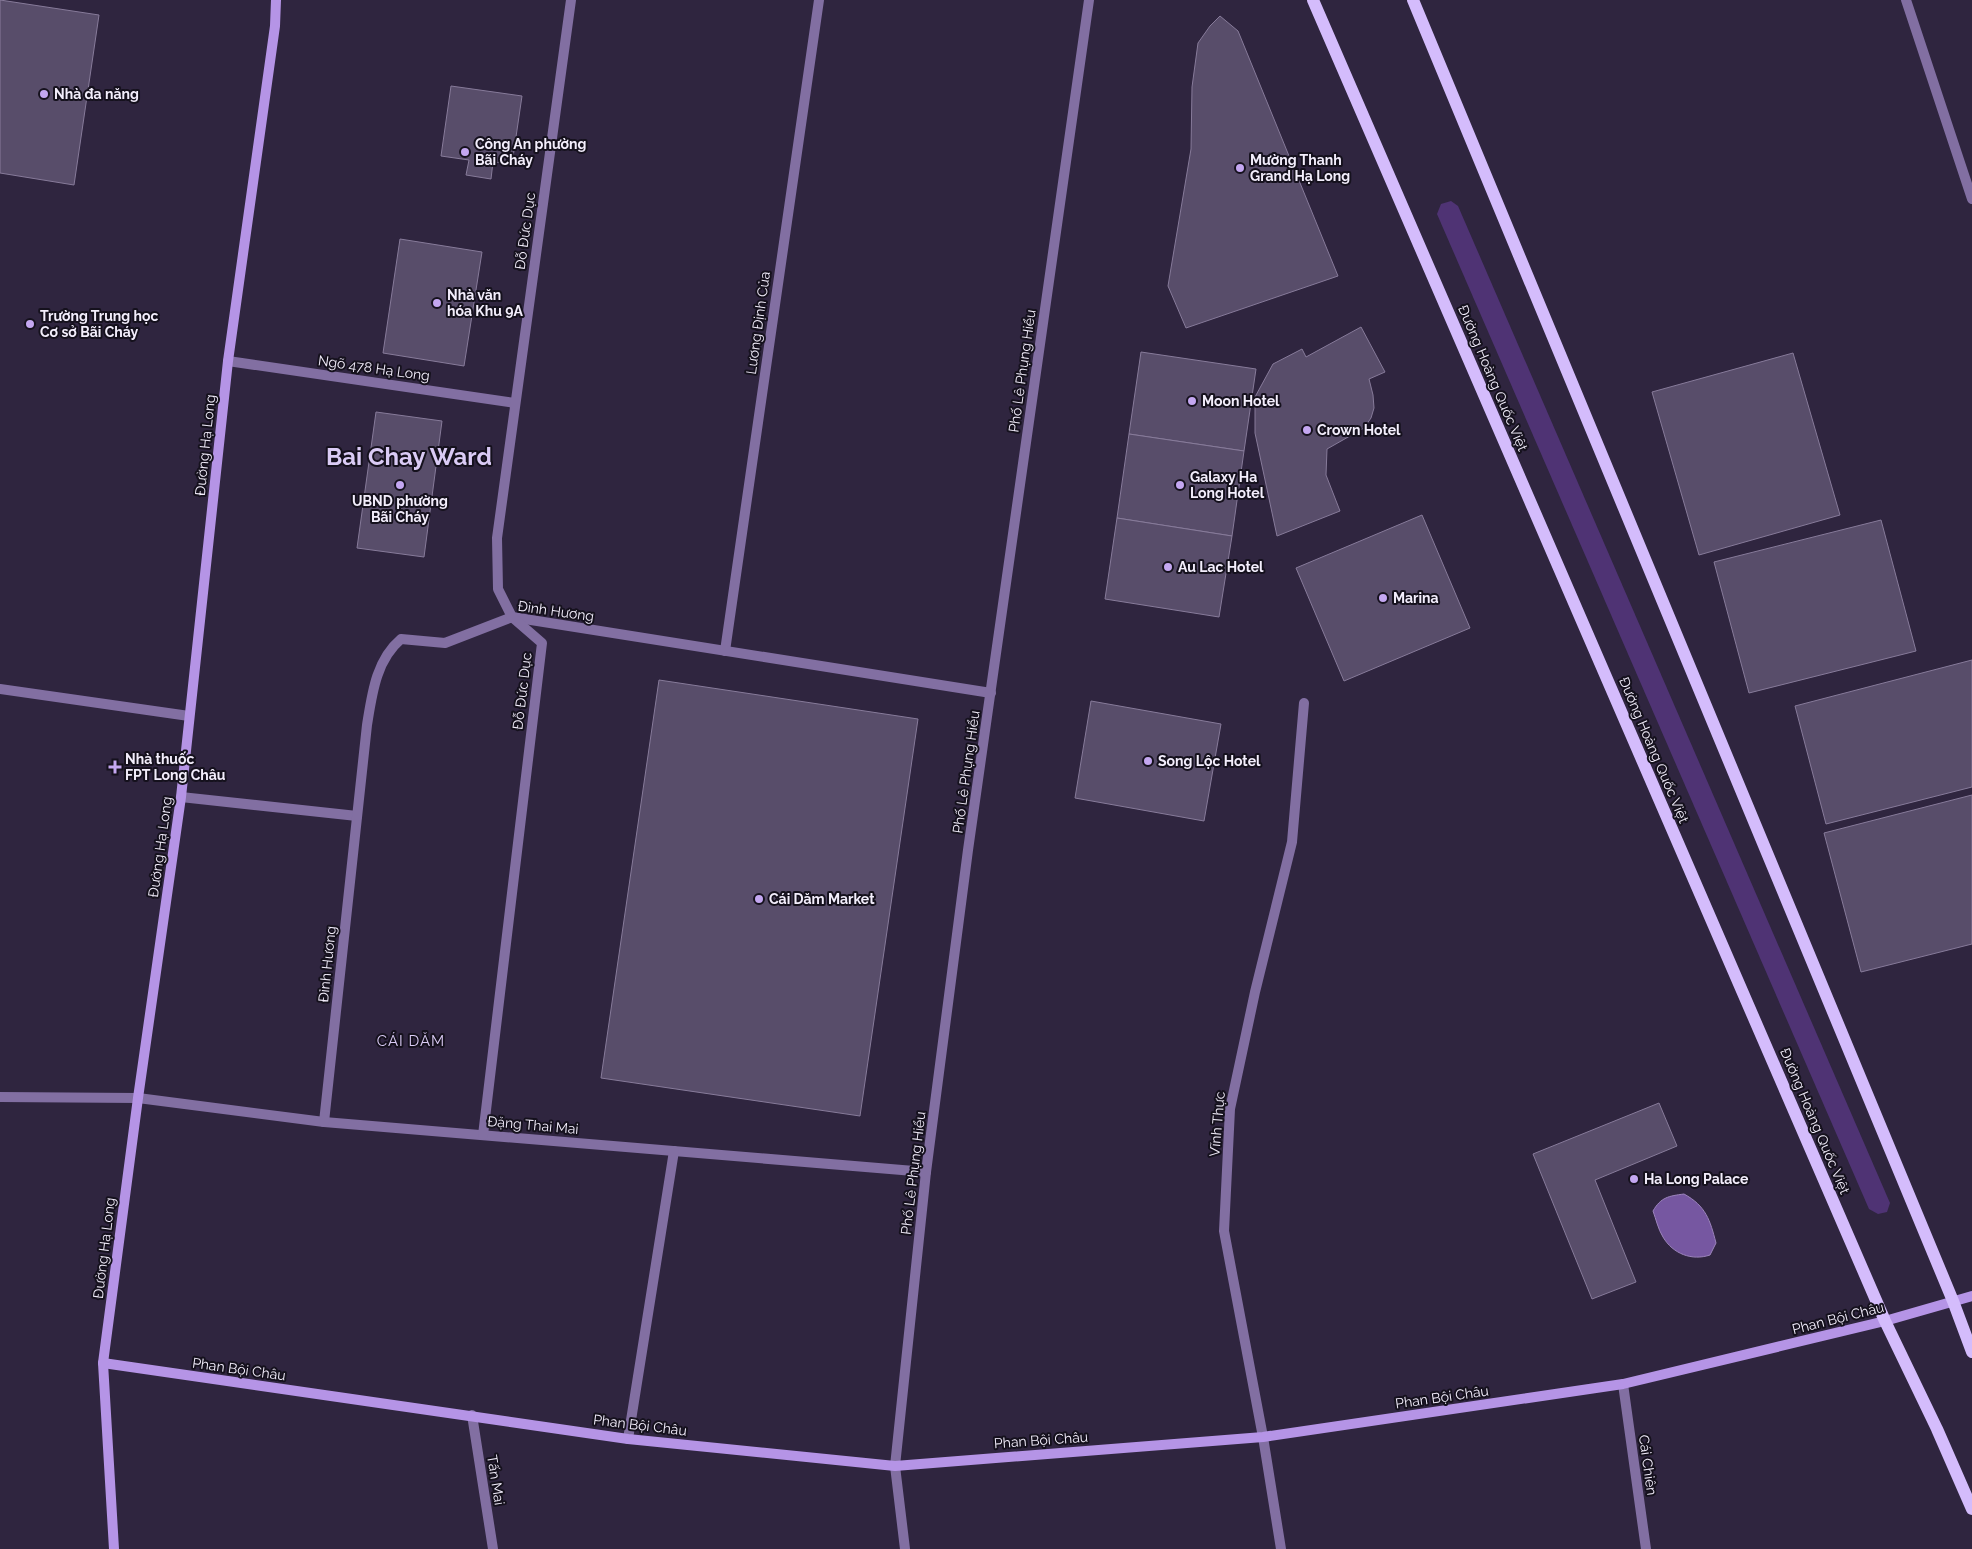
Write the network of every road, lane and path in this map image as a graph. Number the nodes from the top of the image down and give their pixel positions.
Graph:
1 (276, 0) edge
2 (571, 0) edge
3 (819, 0) edge
4 (1089, 0) edge
5 (1313, 0) edge
6 (1414, 0) edge
7 (1906, 0) edge
8 (1972, 199) edge
9 (228, 361) junction
10 (515, 403) junction
11 (512, 617) junction
12 (725, 651) junction
13 (0, 689) edge
14 (991, 693) junction
15 (1304, 703) dead end
16 (189, 716) junction
17 (181, 797) junction
18 (357, 816) junction
19 (0, 1097) edge
20 (138, 1098) junction
21 (324, 1122) junction
22 (483, 1135) junction
23 (674, 1151) junction
24 (926, 1172) junction
25 (1972, 1296) edge
26 (1953, 1301) junction
27 (1885, 1321) junction
28 (1972, 1352) edge
29 (103, 1363) junction
30 (1623, 1384) junction
31 (472, 1415) junction
32 (1263, 1437) junction
33 (628, 1439) junction
34 (895, 1466) junction
35 (1972, 1509) edge
36 (114, 1549) edge
37 (493, 1549) edge
38 (905, 1549) edge
39 (1281, 1549) edge
40 (1646, 1549) edge

1 - 9 street, Đường Hạ Long
2 - 10 street, Đỗ Đức Dục
3 - 12 street, Lương Định Của
4 - 14 street, Phố Lê Phụng Hiểu
5 - 27 main road, Đường Hoàng Quốc Việt
6 - 26 main road
7 - 8 street
9 - 10 street, Ngõ 478 Hạ Long
9 - 16 street, Đường Hạ Long
10 - 11 street, Đỗ Đức Dục
11 - 12 street, Đỉnh Hương
11 - 18 street, Đỉnh Hương
11 - 22 street, Đỗ Đức Dục
12 - 14 street, Đỉnh Hương
13 - 16 street
14 - 24 street, Phố Lê Phụng Hiểu
15 - 32 street, Vĩnh Thực
16 - 17 street, Đường Hạ Long
17 - 18 street
17 - 20 street, Đường Hạ Long
18 - 21 street, Đỉnh Hương
19 - 20 street, Đặng Thai Mai
20 - 21 street, Đặng Thai Mai
20 - 29 street, Đường Hạ Long
21 - 22 street, Đặng Thai Mai
22 - 23 street, Đặng Thai Mai
23 - 24 street, Đặng Thai Mai
23 - 33 street
24 - 34 street, Phố Lê Phụng Hiểu
25 - 26 street, Phan Bội Châu
26 - 27 street, Phan Bội Châu
26 - 28 main road
27 - 30 street, Phan Bội Châu
27 - 35 main road, Đường Hoàng Quốc Việt
29 - 31 street, Phan Bội Châu
29 - 36 street, Đường Hạ Long
30 - 32 street, Phan Bội Châu
30 - 40 street, Cái Chiên
31 - 33 street, Phan Bội Châu
31 - 37 street, Tấn Mai
32 - 34 street, Phan Bội Châu
32 - 39 street, Vĩnh Thực
33 - 34 street, Phan Bội Châu
34 - 38 street, Phố Lê Phụng Hiểu

